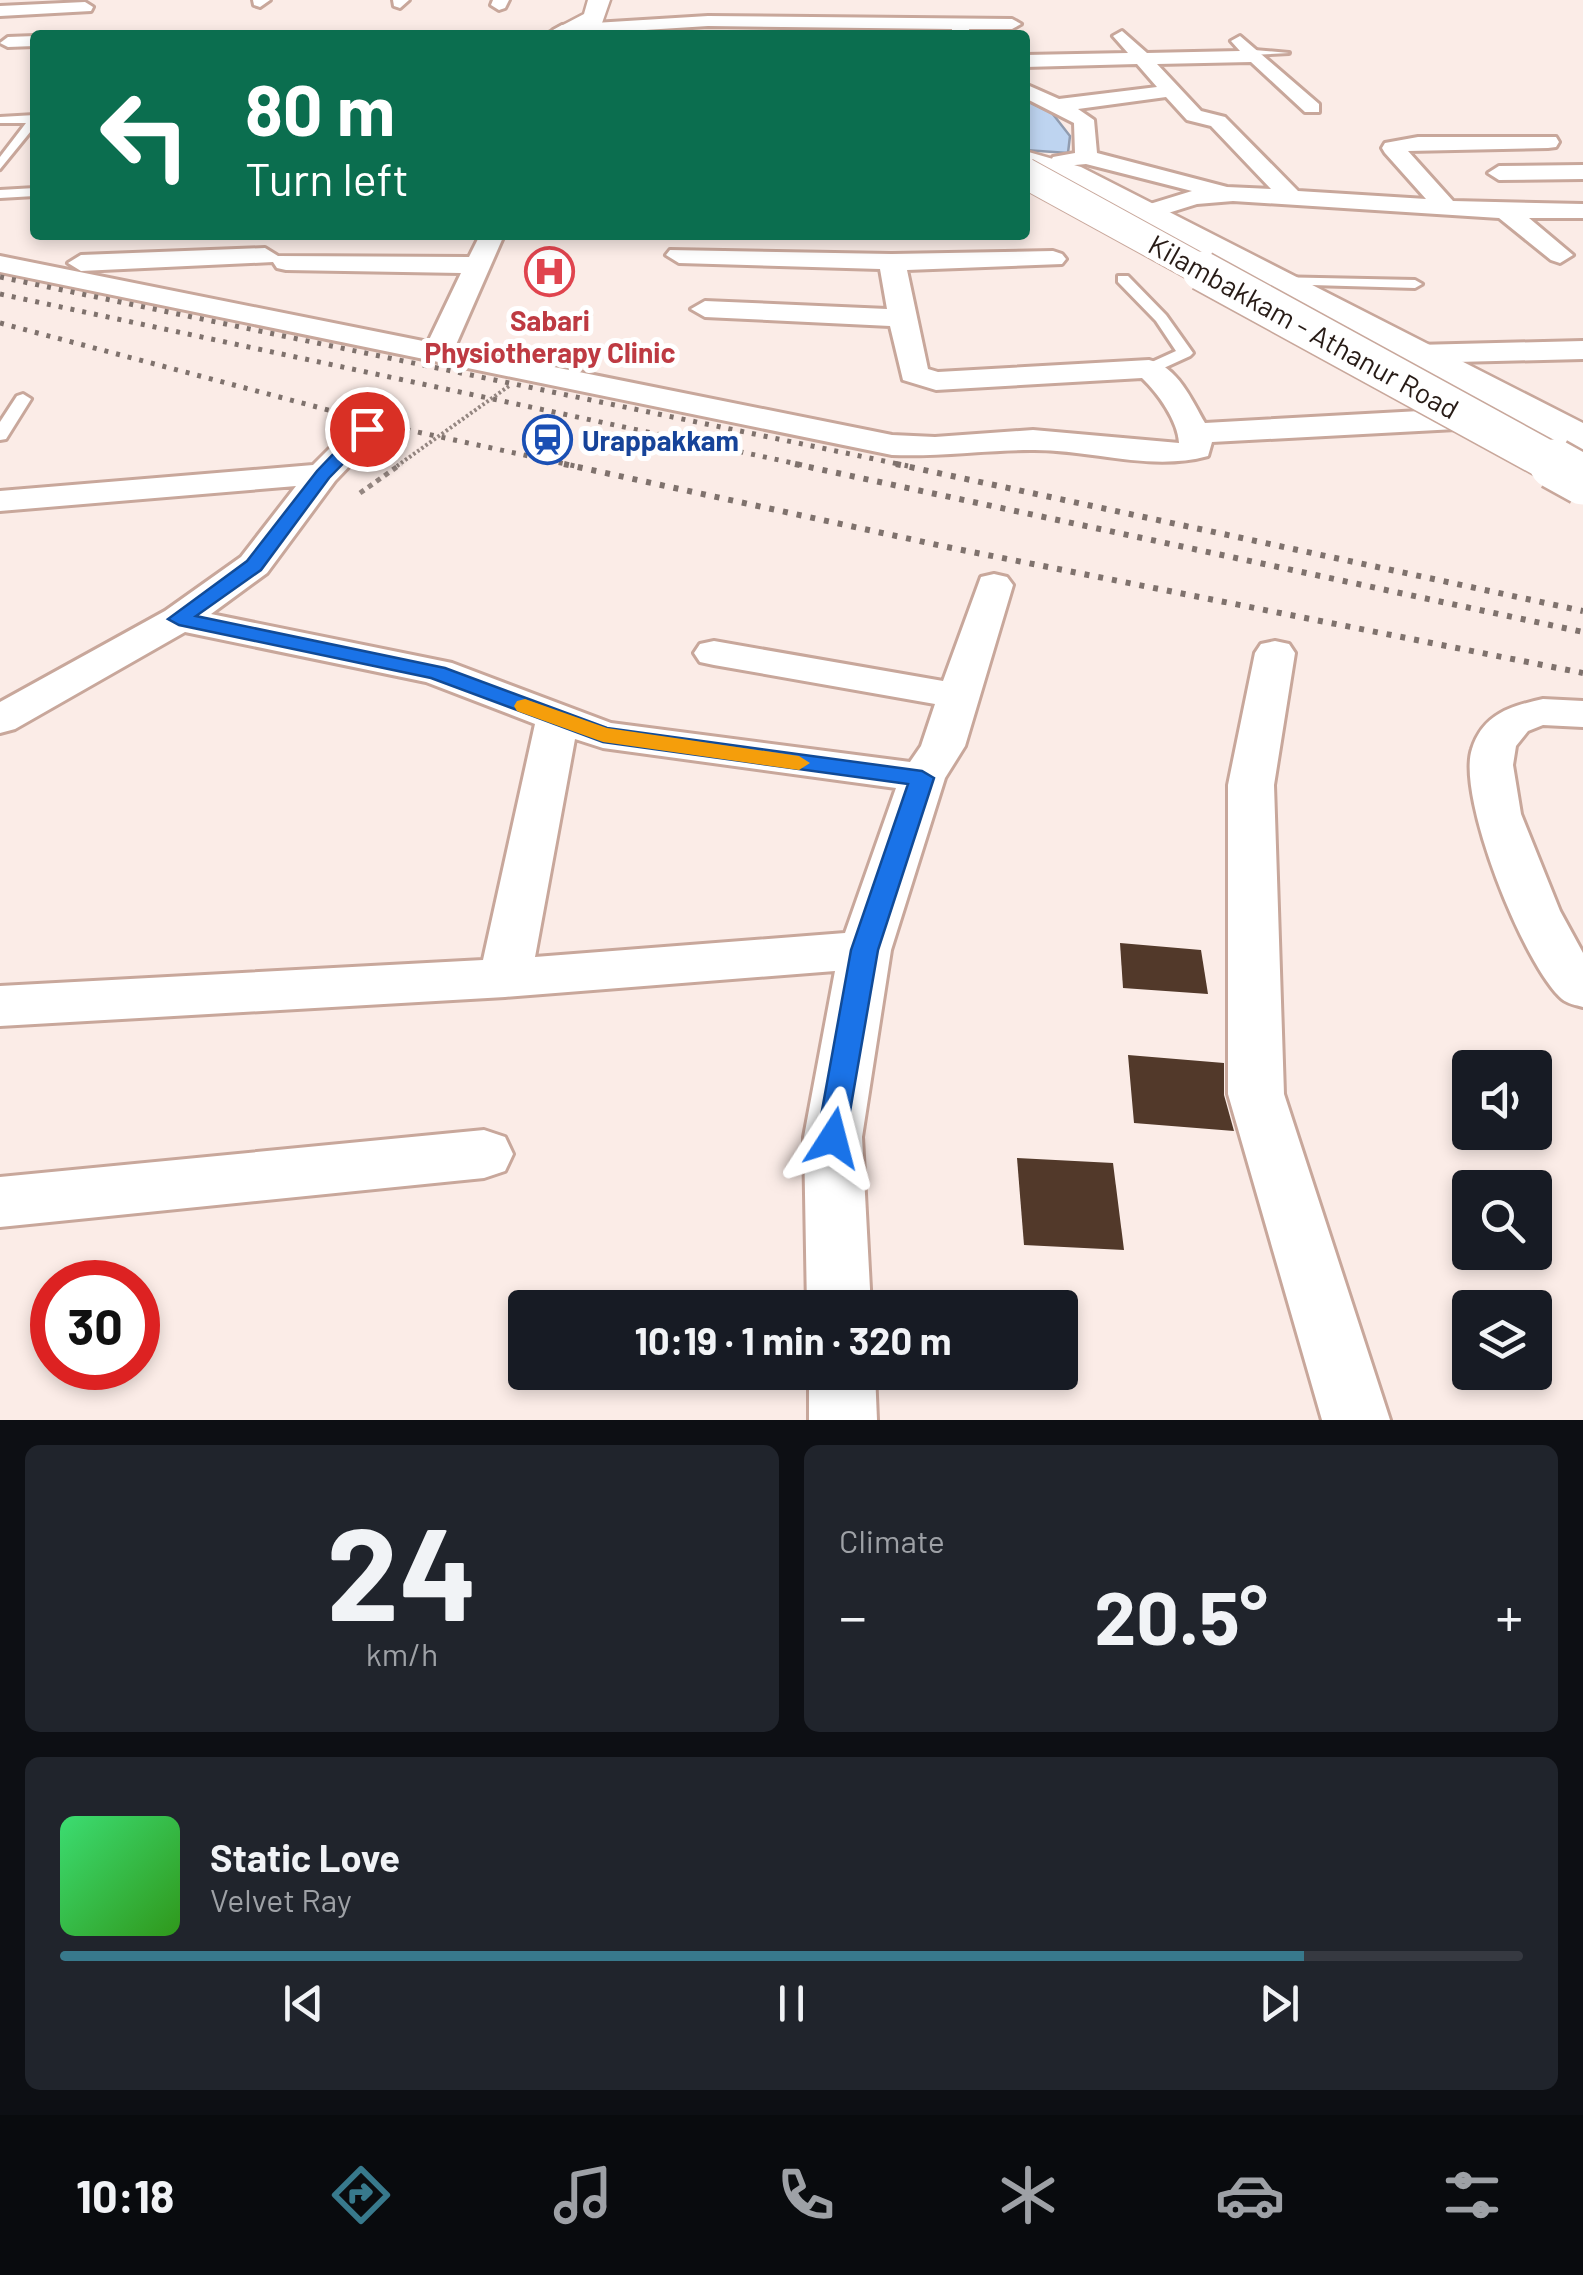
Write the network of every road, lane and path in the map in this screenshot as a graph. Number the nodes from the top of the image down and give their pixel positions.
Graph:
1 (598, 0) edge
2 (707, 0) edge
3 (789, 0) edge
4 (88, 4) edge
5 (0, 11) edge
6 (708, 21) junction
7 (1012, 24) dead end
8 (72, 26) dead end
9 (790, 29) edge
10 (867, 29) edge
11 (960, 29) edge
12 (563, 30) edge
13 (585, 30) edge
14 (1050, 36) dead end
15 (1122, 36) dead end
16 (30, 41) edge
17 (8, 42) dead end
18 (1250, 50) junction
19 (1284, 53) dead end
20 (1142, 58) junction
21 (1030, 61) edge
22 (1058, 61) junction
23 (1170, 91) junction
24 (1030, 93) edge
25 (1056, 106) junction
26 (1312, 108) dead end
27 (30, 118) edge
28 (0, 120) edge
29 (30, 125) edge
30 (1086, 157) junction
31 (0, 165) edge
32 (1030, 170) edge
33 (1030, 170) edge
34 (1030, 170) edge
35 (1030, 171) edge
36 (1030, 171) edge
37 (1583, 171) edge
38 (1499, 173) dead end
39 (30, 192) edge
40 (0, 194) edge
41 (1233, 194) junction
42 (1291, 196) junction
43 (1445, 206) junction
44 (1505, 211) junction
45 (1583, 211) edge
46 (1149, 212) junction
47 (490, 240) edge
48 (172, 250) junction
49 (275, 252) edge
50 (679, 255) dead end
51 (1560, 255) dead end
52 (1053, 260) dead end
53 (69, 261) junction
54 (892, 262) junction
55 (0, 264) edge
56 (478, 265) junction
57 (1123, 279) dead end
58 (1277, 280) junction
59 (1416, 284) dead end
60 (144, 292) junction
61 (197, 303) junction
62 (704, 309) dead end
63 (903, 318) junction
64 (1583, 350) edge
65 (437, 354) junction
66 (1416, 354) junction
67 (1149, 369) junction
68 (509, 386) dead end
69 (23, 398) dead end
70 (1456, 419) junction
71 (367, 429) dead end
72 (1195, 433) junction
73 (1576, 434) edge
74 (0, 435) edge
75 (1583, 461) edge
76 (1583, 480) edge
77 (314, 486) junction
78 (1583, 490) edge
79 (360, 493) dead end
80 (0, 501) edge
81 (0, 519) edge
82 (994, 584) dead end
83 (179, 619) junction
84 (714, 653) dead end
85 (1275, 653) dead end
86 (959, 696) junction
87 (1583, 714) edge
88 (0, 720) edge
89 (557, 720) junction
90 (922, 778) junction
91 (864, 950) junction
92 (505, 978) junction
93 (1583, 988) edge
94 (0, 1006) edge
95 (484, 1154) dead end
96 (0, 1202) edge
97 (838, 1290) edge
98 (842, 1390) edge
99 (843, 1420) edge
100 (1356, 1420) edge

1 - 12 street
2 - 6 street
3 - 9 street
4 - 5 street
4 - 8 street
6 - 9 street
6 - 13 street
7 - 11 street
9 - 10 street
10 - 11 street
14 - 22 street
15 - 20 street
16 - 17 street
18 - 19 lane
18 - 20 street
18 - 26 street
20 - 22 street
20 - 23 street
21 - 22 street
23 - 25 street
23 - 42 street
24 - 25 street
25 - 30 street
27 - 28 lane
29 - 31 lane
30 - 32 street
30 - 41 street
33 - 46 street
34 - 75 street, Kilambakkam - Athanur Road
35 - 70 street
36 - 76 street, Kilambakkam - Athanur Road, bridge
37 - 38 street
37 - 43 street
39 - 40 lane
41 - 42 street
41 - 46 street
42 - 43 street
43 - 44 street
44 - 45 street
44 - 51 street
46 - 58 street
47 - 56 street
48 - 49 street
48 - 53 street
48 - 60 street
49 - 56 street
49 - 61 street
50 - 54 street
52 - 54 street
53 - 55 street
53 - 60 street
54 - 63 street
56 - 65 street
57 - 67 lane
58 - 59 lane
58 - 66 street
60 - 61 street
61 - 65 street
62 - 63 street
63 - 67 street
64 - 66 street
65 - 72 street
66 - 73 street
67 - 72 street
68 - 79 path, bridge
69 - 74 lane
70 - 72 street
70 - 73 street
70 - 78 street
71 - 77 street
77 - 80 street
77 - 81 street
77 - 83 street
82 - 86 street
83 - 88 street
83 - 89 street
84 - 86 street
85 - 100 street
86 - 90 street
87 - 93 street
89 - 90 street
89 - 92 street
90 - 91 street
91 - 92 street
91 - 97 street
92 - 94 street
95 - 96 street
98 - 99 street

